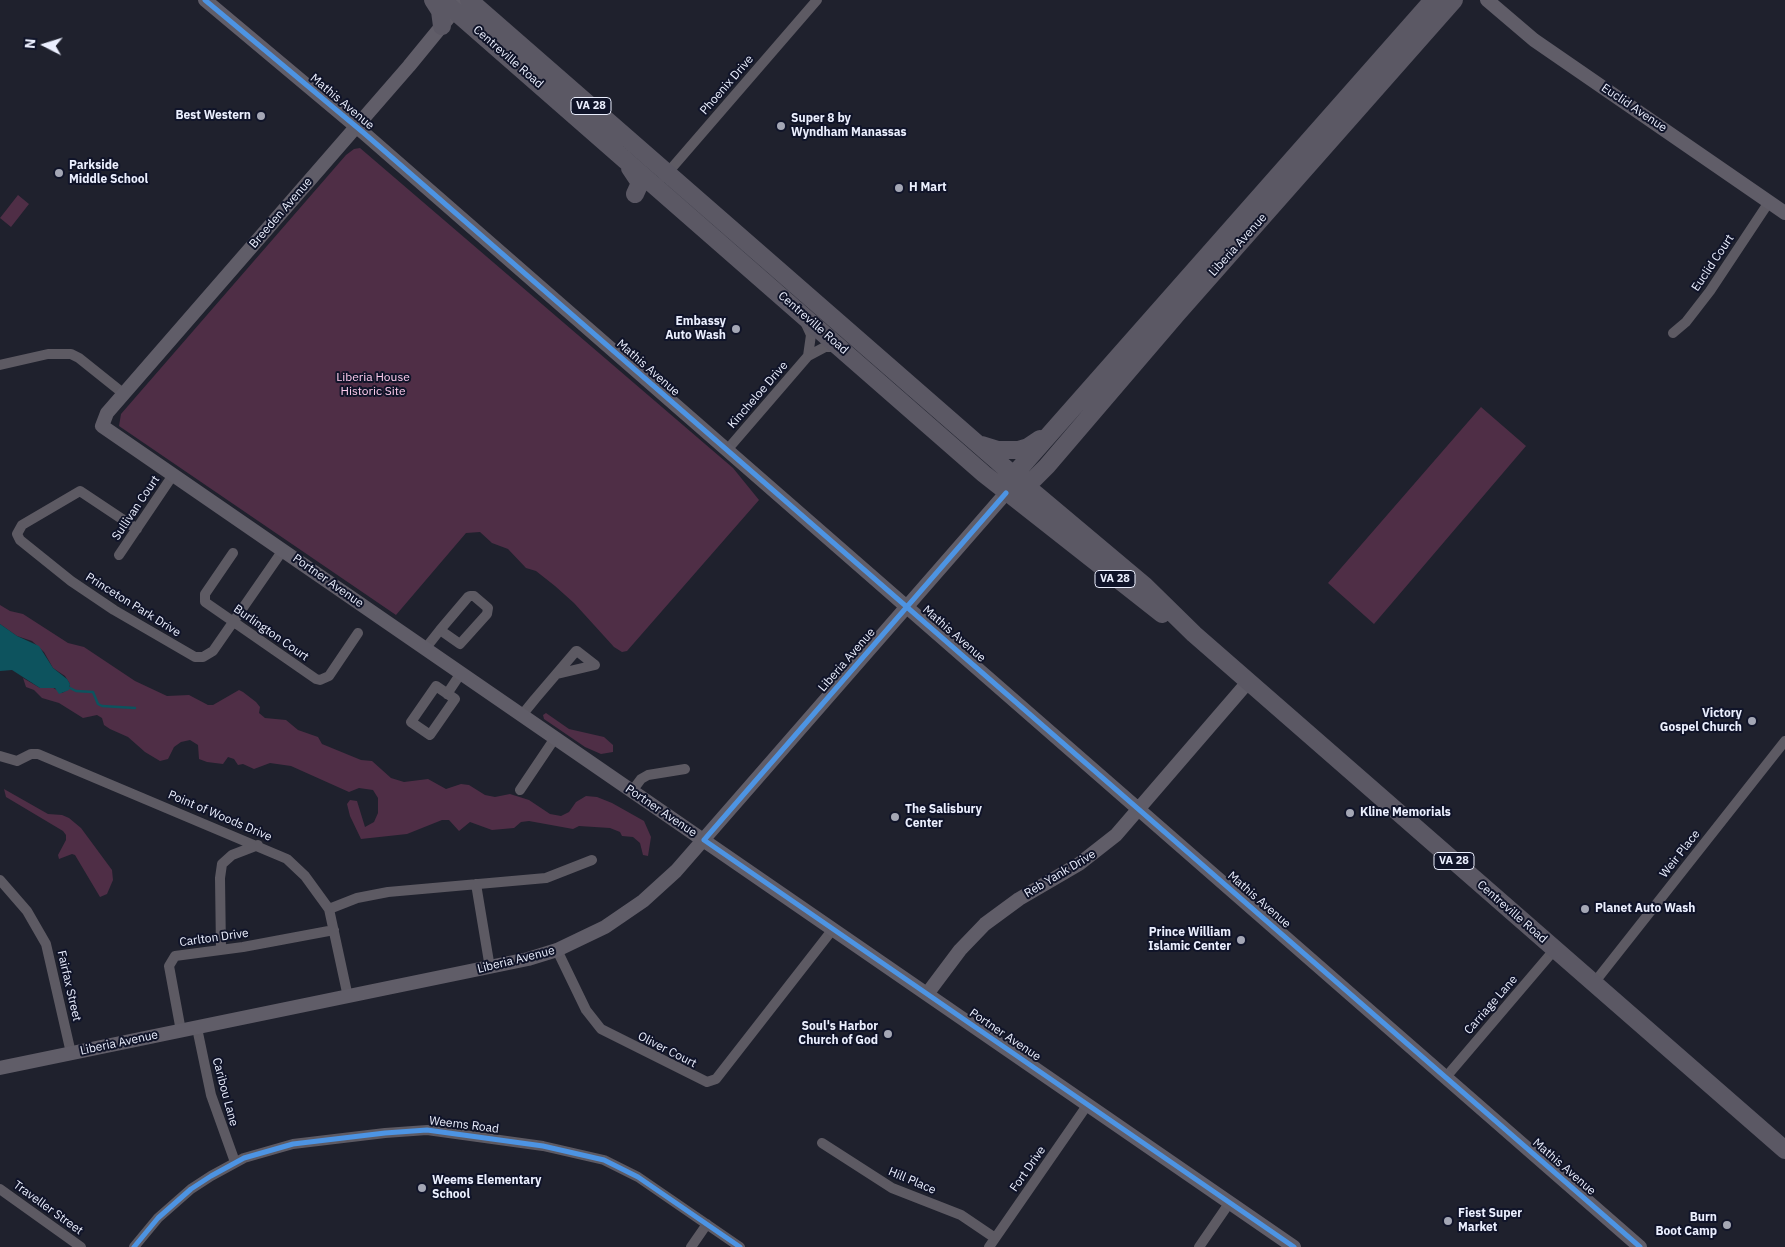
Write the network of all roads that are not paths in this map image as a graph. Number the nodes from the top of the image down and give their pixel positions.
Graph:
1 (205, 0) edge
2 (432, 0) edge
3 (469, 0) edge
4 (817, 0) edge
5 (1434, 0) edge
6 (1454, 0) edge
7 (1487, 0) edge
8 (453, 4) edge
9 (442, 26) junction
10 (357, 126) junction
11 (625, 159) junction
12 (662, 180) junction
13 (635, 194) dead end
14 (1769, 202) junction
15 (1785, 213) edge
16 (795, 308) junction
17 (1673, 333) dead end
18 (842, 348) junction
19 (808, 356) junction
20 (0, 365) edge
21 (124, 394) junction
22 (102, 426) joint
23 (1052, 431) junction
24 (976, 442) junction
25 (727, 450) junction
26 (1047, 466) junction
27 (173, 474) junction
28 (1019, 480) junction
29 (1006, 493) junction
30 (1057, 512) junction
31 (136, 529) junction
32 (283, 550) junction
33 (233, 553) dead end
34 (119, 555) dead end
35 (907, 606) junction
36 (234, 621) junction
37 (440, 630) junction
38 (358, 633) dead end
39 (1194, 634) junction
40 (425, 648) junction
41 (461, 673) junction
42 (557, 674) dead end
43 (1248, 682) junction
44 (447, 694) junction
45 (522, 715) junction
46 (555, 738) junction
47 (1785, 741) edge
48 (0, 756) edge
49 (685, 769) dead end
50 (520, 790) dead end
51 (632, 791) junction
52 (1139, 809) junction
53 (704, 840) junction
54 (258, 845) junction
55 (592, 860) dead end
56 (0, 880) edge
57 (476, 884) junction
58 (329, 909) junction
59 (833, 929) junction
60 (334, 930) junction
61 (1555, 949) junction
62 (221, 950) junction
63 (557, 950) junction
64 (490, 968) junction
65 (1594, 983) junction
66 (927, 994) junction
67 (348, 997) junction
68 (197, 1028) junction
69 (182, 1030) junction
70 (71, 1053) junction
71 (0, 1068) edge
72 (1446, 1077) junction
73 (1088, 1104) junction
74 (822, 1143) dead end
75 (1784, 1151) edge
76 (235, 1162) junction
77 (0, 1189) edge
78 (1230, 1202) junction
79 (707, 1224) junction
80 (995, 1238) junction
81 (80, 1247) edge
82 (134, 1247) edge
83 (691, 1247) edge
84 (740, 1247) edge
85 (988, 1247) edge
86 (1199, 1247) edge
87 (1294, 1247) edge
88 (1640, 1247) edge

1 - 10 street, Mathis Avenue
2 - 9 highway
3 - 12 highway, Centreville Road / VA 28
4 - 12 street, Phoenix Drive
5 - 23 highway, Liberia Avenue
6 - 26 highway, Liberia Avenue
7 - 14 street, Euclid Avenue
8 - 9 street, Breeden Avenue
8 - 11 highway, Centreville Road / VA 28
9 - 10 street, Breeden Avenue
10 - 21 street, Breeden Avenue
10 - 25 street, Mathis Avenue
11 - 12 highway, Centreville Road / VA 28
11 - 13 highway
12 - 16 highway, Centreville Road / VA 28
12 - 24 highway, Centreville Road / VA 28
14 - 15 street, Euclid Avenue
14 - 17 street, Euclid Court
16 - 18 highway, Centreville Road / VA 28
16 - 19 street
18 - 19 street, Kincheloe Drive
18 - 29 highway, Centreville Road / VA 28
19 - 25 street, Kincheloe Drive
20 - 21 street
21 - 22 street, Breeden Avenue
22 - 27 street, Portner Avenue
23 - 24 highway
23 - 28 highway, Liberia Avenue
24 - 28 highway, Centreville Road / VA 28
25 - 35 street, Mathis Avenue
26 - 28 highway, Liberia Avenue
26 - 30 highway
27 - 31 street, Sullivan Court
27 - 32 street, Portner Avenue
28 - 29 highway, Liberia Avenue
28 - 30 highway, Centreville Road / VA 28
29 - 35 street, Liberia Avenue
29 - 39 highway, Centreville Road / VA 28
30 - 39 highway, Centreville Road / VA 28
31 - 34 street, Sullivan Court
31 - 36 street, Princeton Park Drive
32 - 36 street, Princeton Park Drive
32 - 40 street, Portner Avenue
33 - 36 street, Burlington Court
35 - 52 street, Mathis Avenue
35 - 53 street, Liberia Avenue
36 - 38 street, Burlington Court
37 - 37 street
37 - 40 street
39 - 43 highway, Centreville Road / VA 28
40 - 41 street, Portner Avenue
41 - 44 street
41 - 45 street, Portner Avenue
42 - 45 street
43 - 52 street, Reb Yank Drive
43 - 61 highway, Centreville Road / VA 28
44 - 44 street
45 - 46 street, Portner Avenue
46 - 50 street
46 - 51 street, Portner Avenue
47 - 65 street, Weir Place
48 - 54 street, Point of Woods Drive
49 - 51 street
51 - 53 street, Portner Avenue
52 - 66 street, Reb Yank Drive
52 - 72 street, Mathis Avenue
53 - 59 street, Portner Avenue
53 - 63 street, Liberia Avenue
54 - 58 street, Point of Woods Drive
54 - 62 street
55 - 57 street
56 - 70 street, Fairfax Street
57 - 58 street
57 - 64 street
58 - 60 street, Point of Woods Drive
59 - 63 street, Oliver Court
59 - 66 street, Portner Avenue
60 - 62 street, Carlton Drive
60 - 67 street, Point of Woods Drive
61 - 65 highway, Centreville Road / VA 28
61 - 72 street, Carriage Lane
62 - 69 street, Carlton Drive
63 - 64 street, Liberia Avenue
64 - 67 street, Liberia Avenue
65 - 75 highway, Centreville Road / VA 28
66 - 73 street, Portner Avenue
67 - 68 street, Liberia Avenue
68 - 69 street, Liberia Avenue
68 - 76 street, Caribou Lane
69 - 70 street, Liberia Avenue
70 - 71 street, Liberia Avenue
72 - 88 street, Mathis Avenue
73 - 78 street, Portner Avenue
73 - 80 street, Fort Drive
74 - 80 street, Hill Place
76 - 79 street, Weems Road
76 - 82 street, Weems Road
77 - 81 street, Traveller Street
78 - 86 street
78 - 87 street, Portner Avenue
79 - 83 street
79 - 84 street, Weems Road
80 - 85 street, Fort Drive

